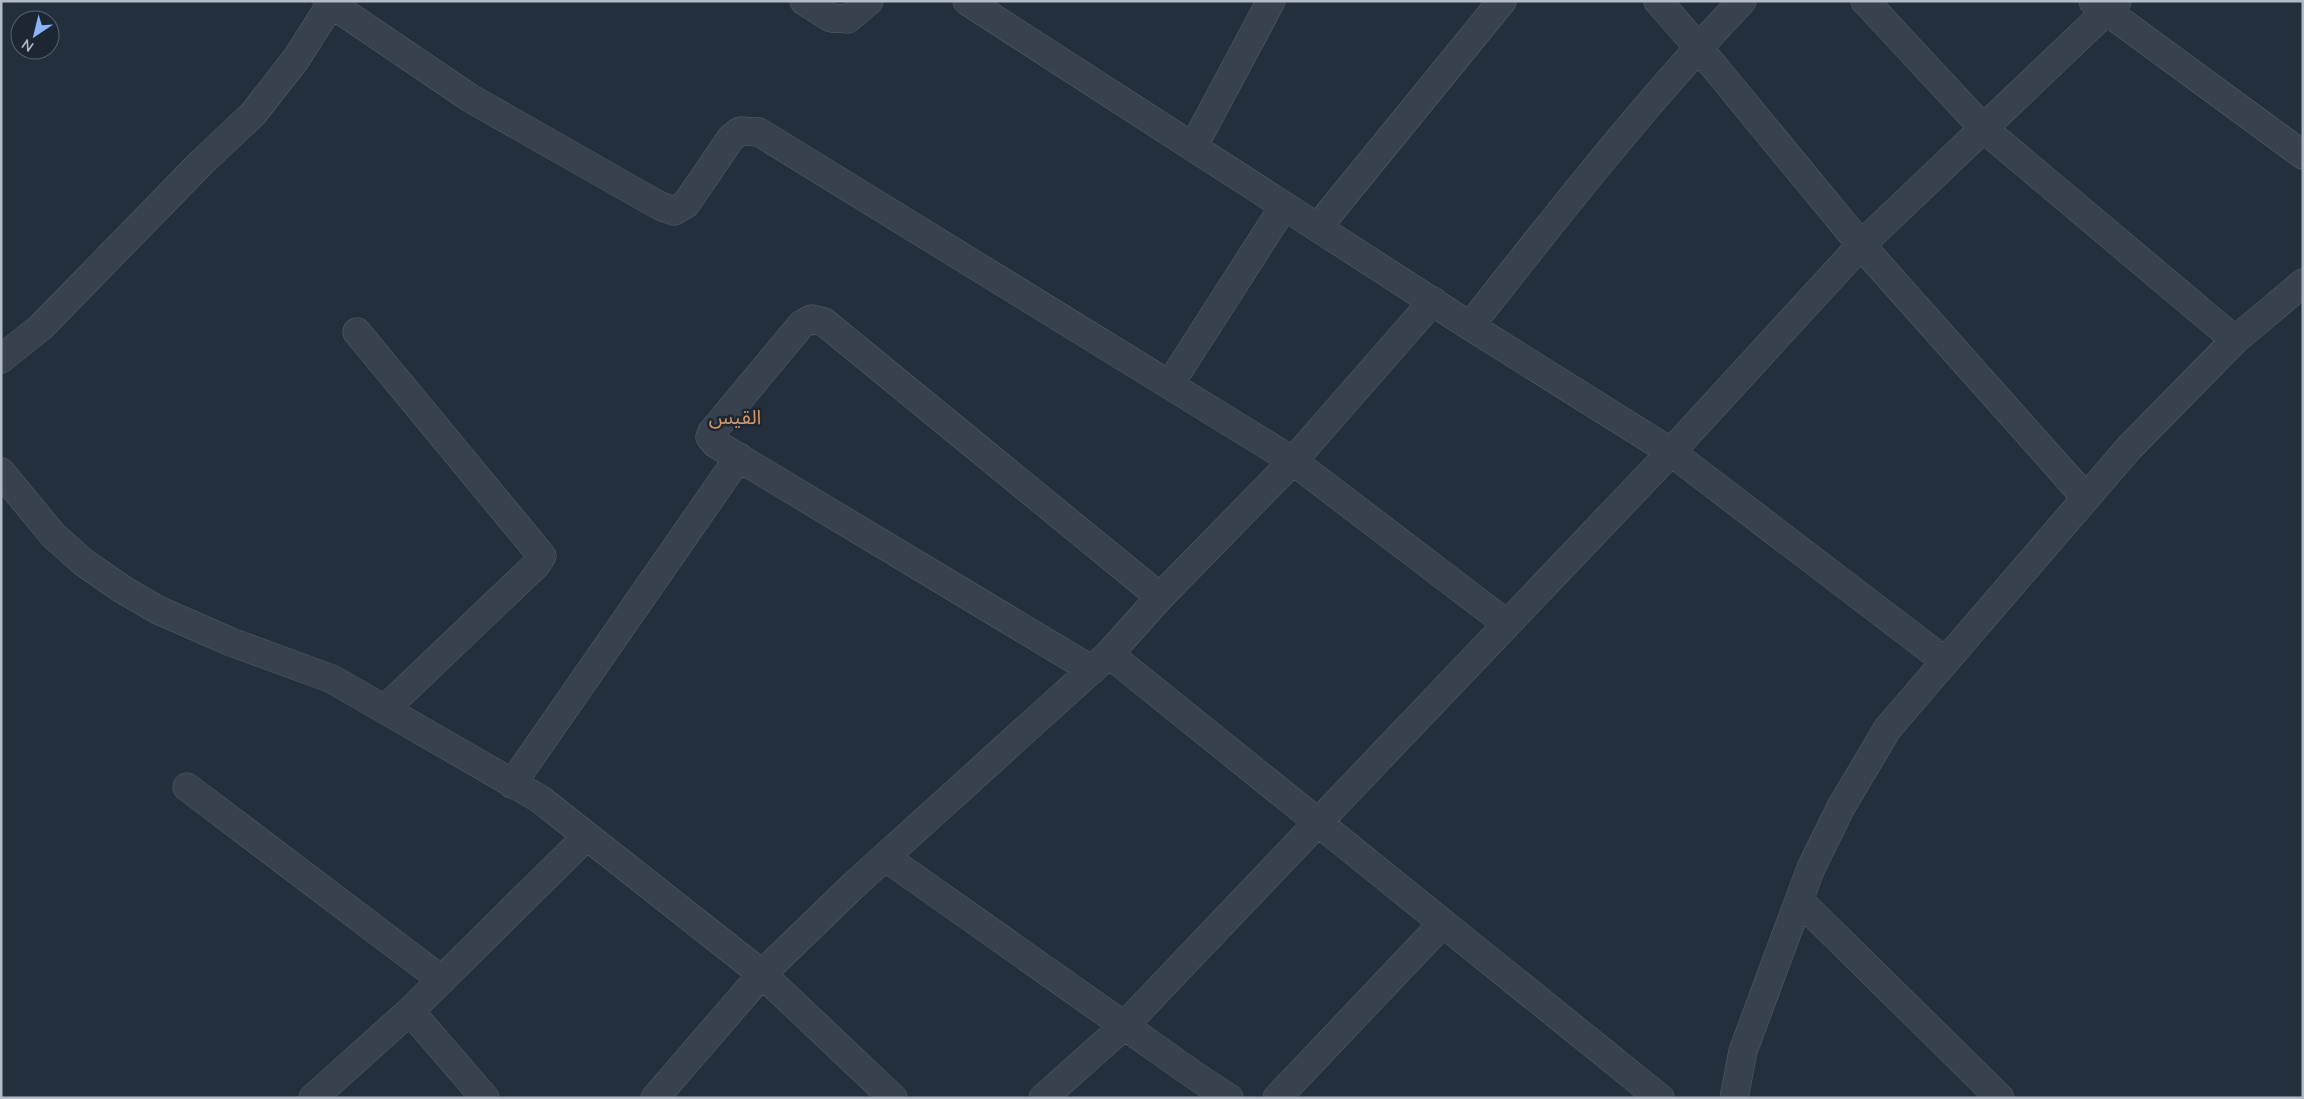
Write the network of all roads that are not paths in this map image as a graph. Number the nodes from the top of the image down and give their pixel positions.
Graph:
1 (804, 1) edge
2 (869, 1) edge
3 (967, 1) edge
4 (1271, 1) edge
5 (1502, 1) edge
6 (1658, 1) edge
7 (1742, 1) edge
8 (1865, 1) edge
9 (329, 2) edge
10 (2105, 5) edge
11 (1698, 47) junction
12 (1984, 129) junction
13 (1193, 147) junction
14 (2303, 155) edge
15 (1284, 206) junction
16 (1318, 228) junction
17 (1861, 245) junction
18 (2303, 283) edge
19 (1433, 301) junction
20 (1470, 326) junction
21 (358, 332) dead end
22 (2235, 340) junction
23 (1, 359) edge
24 (1170, 384) junction
25 (1671, 452) junction
26 (739, 457) junction
27 (1293, 461) junction
28 (1, 472) edge
29 (2086, 498) junction
30 (1160, 596) junction
31 (1508, 624) junction
32 (1945, 661) junction
33 (1100, 662) junction
34 (384, 709) junction
35 (512, 784) junction
36 (187, 788) dead end
37 (1318, 823) junction
38 (587, 836) junction
39 (885, 857) junction
40 (1799, 900) junction
41 (1443, 923) junction
42 (762, 974) junction
43 (442, 980) junction
44 (410, 1011) junction
45 (1124, 1026) junction
46 (313, 1098) edge
47 (485, 1098) edge
48 (655, 1098) edge
49 (893, 1098) edge
50 (1043, 1098) edge
51 (1229, 1098) edge
52 (1278, 1098) edge
53 (1660, 1098) edge
54 (1734, 1098) edge
55 (2000, 1098) edge

1 - 2 street
3 - 13 street
4 - 13 street
5 - 16 street
6 - 11 street
7 - 11 street
8 - 12 street
9 - 23 street
9 - 24 street
10 - 12 street
10 - 14 street
11 - 17 street
11 - 20 street
12 - 17 street
12 - 22 street
13 - 15 street
15 - 16 street
15 - 24 street
16 - 19 street
17 - 25 street
17 - 29 street
18 - 22 street
19 - 20 street
19 - 27 street
20 - 25 street
21 - 34 street
22 - 29 street
24 - 27 street
25 - 31 street
25 - 32 street
26 - 30 street
26 - 33 street
26 - 35 street
27 - 30 street
27 - 31 street
28 - 34 street
29 - 32 street
30 - 33 street
31 - 37 street
32 - 40 street
33 - 37 street
33 - 39 street
34 - 35 street
35 - 38 street
36 - 43 street
37 - 41 street
37 - 45 street
38 - 42 street
38 - 43 street
39 - 42 street
39 - 45 street
40 - 54 street
40 - 55 street
41 - 52 street
41 - 53 street
42 - 48 street
42 - 49 street
43 - 44 street
44 - 46 street
44 - 47 street
45 - 50 street
45 - 51 street

